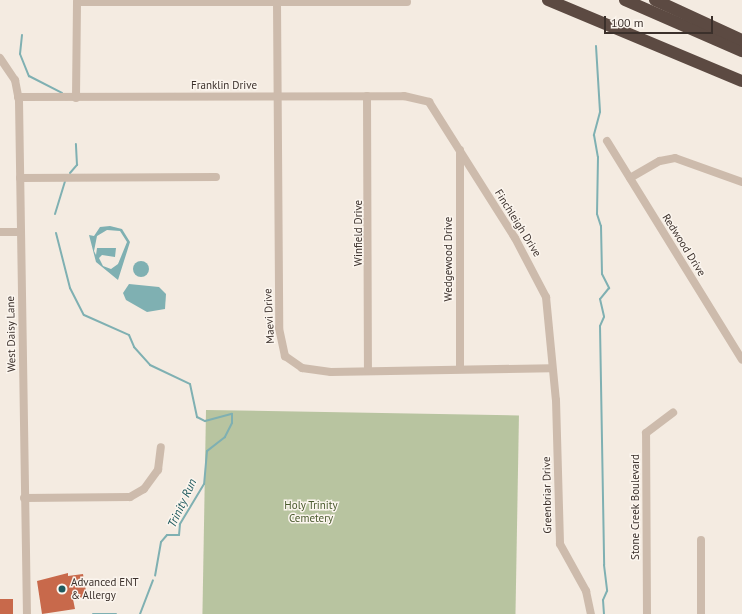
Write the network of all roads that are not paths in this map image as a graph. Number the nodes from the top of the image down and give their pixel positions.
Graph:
1 (536, 0) edge
2 (548, 0) edge
3 (625, 0) edge
4 (655, 0) edge
5 (406, 2) dead end
6 (277, 3) junction
7 (586, 16) junction
8 (742, 40) edge
9 (742, 51) edge
10 (0, 58) edge
11 (742, 81) edge
12 (277, 96) junction
13 (367, 96) junction
14 (18, 98) junction
15 (76, 98) junction
16 (429, 102) joint
17 (607, 141) dead end
18 (460, 149) junction
19 (216, 177) dead end
20 (20, 178) junction
21 (630, 178) junction
22 (742, 182) edge
23 (0, 232) edge
24 (20, 232) junction
25 (742, 360) edge
26 (460, 368) junction
27 (551, 368) junction
28 (368, 370) junction
29 (673, 413) dead end
30 (161, 447) dead end
31 (24, 498) junction
32 (701, 540) dead end
33 (27, 614) edge
34 (591, 614) edge
35 (647, 614) edge
36 (701, 614) edge

1 - 7 highway
2 - 7 highway
3 - 9 highway
4 - 8 highway
5 - 6 street
6 - 12 street, Maevi Drive
6 - 15 street
7 - 11 highway
10 - 14 street, West Daisy Lane
12 - 13 street, Franklin Drive
12 - 15 street, Franklin Drive
12 - 28 street, Maevi Drive
13 - 16 street, Franklin Drive
13 - 28 street, Winfield Drive
14 - 15 street, Franklin Drive
14 - 20 street, West Daisy Lane
16 - 18 street, Finchleigh Drive
17 - 21 street, Redwood Drive
18 - 26 street, Wedgewood Drive
18 - 27 street, Finchleigh Drive
19 - 20 street
20 - 24 street, West Daisy Lane
21 - 22 street
21 - 25 street, Redwood Drive
23 - 24 street
24 - 31 street, West Daisy Lane
26 - 27 street, Maevi Drive
26 - 28 street, Maevi Drive
27 - 34 street, Greenbriar Drive
29 - 35 street, Stone Creek Boulevard
30 - 31 street
31 - 33 street, West Daisy Lane
32 - 36 street

